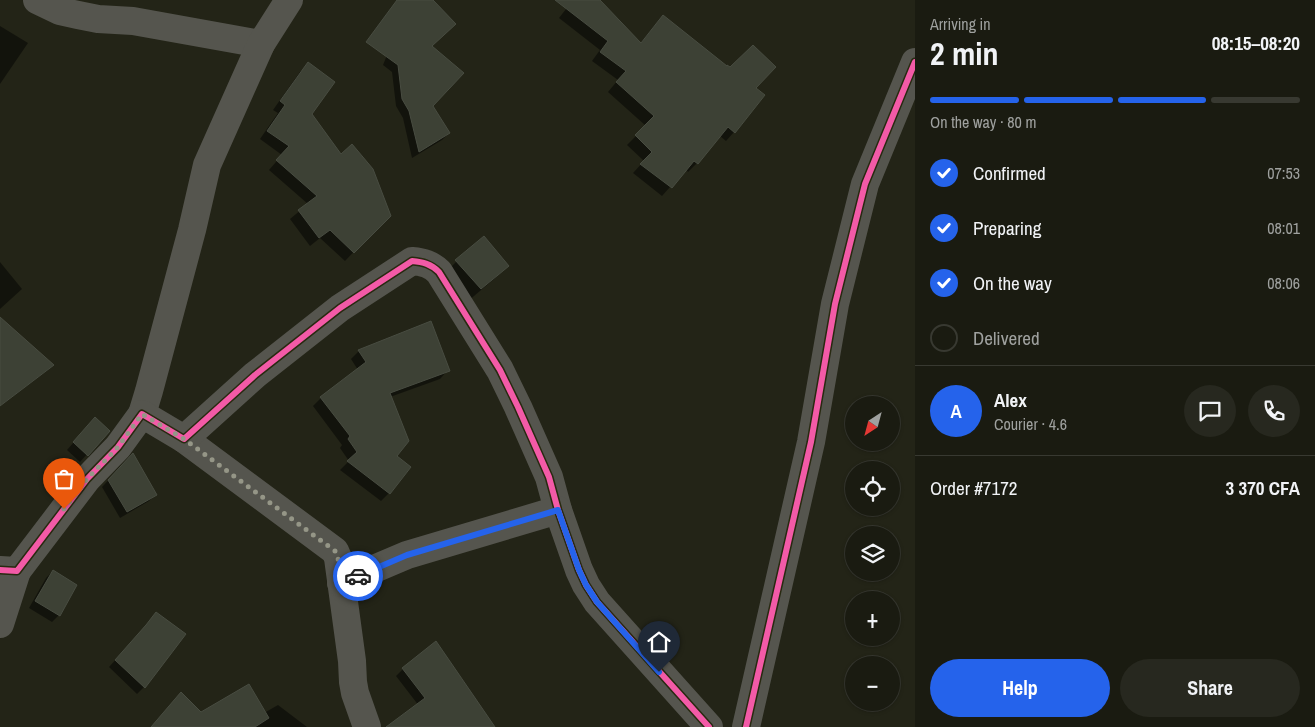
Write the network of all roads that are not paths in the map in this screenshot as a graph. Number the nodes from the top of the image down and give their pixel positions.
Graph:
1 (37, 0) edge
2 (289, 0) edge
3 (262, 44) junction
4 (915, 62) edge
5 (142, 414) junction
6 (184, 439) junction
7 (558, 510) junction
8 (9, 570) edge
9 (341, 583) junction
10 (0, 624) edge
11 (367, 727) edge
12 (709, 727) edge
13 (746, 727) edge

1 - 3 street
2 - 3 street
3 - 5 street
4 - 13 street
5 - 6 street
5 - 8 street
6 - 7 street
6 - 9 street
7 - 9 street
7 - 12 street
8 - 10 street
9 - 11 street

